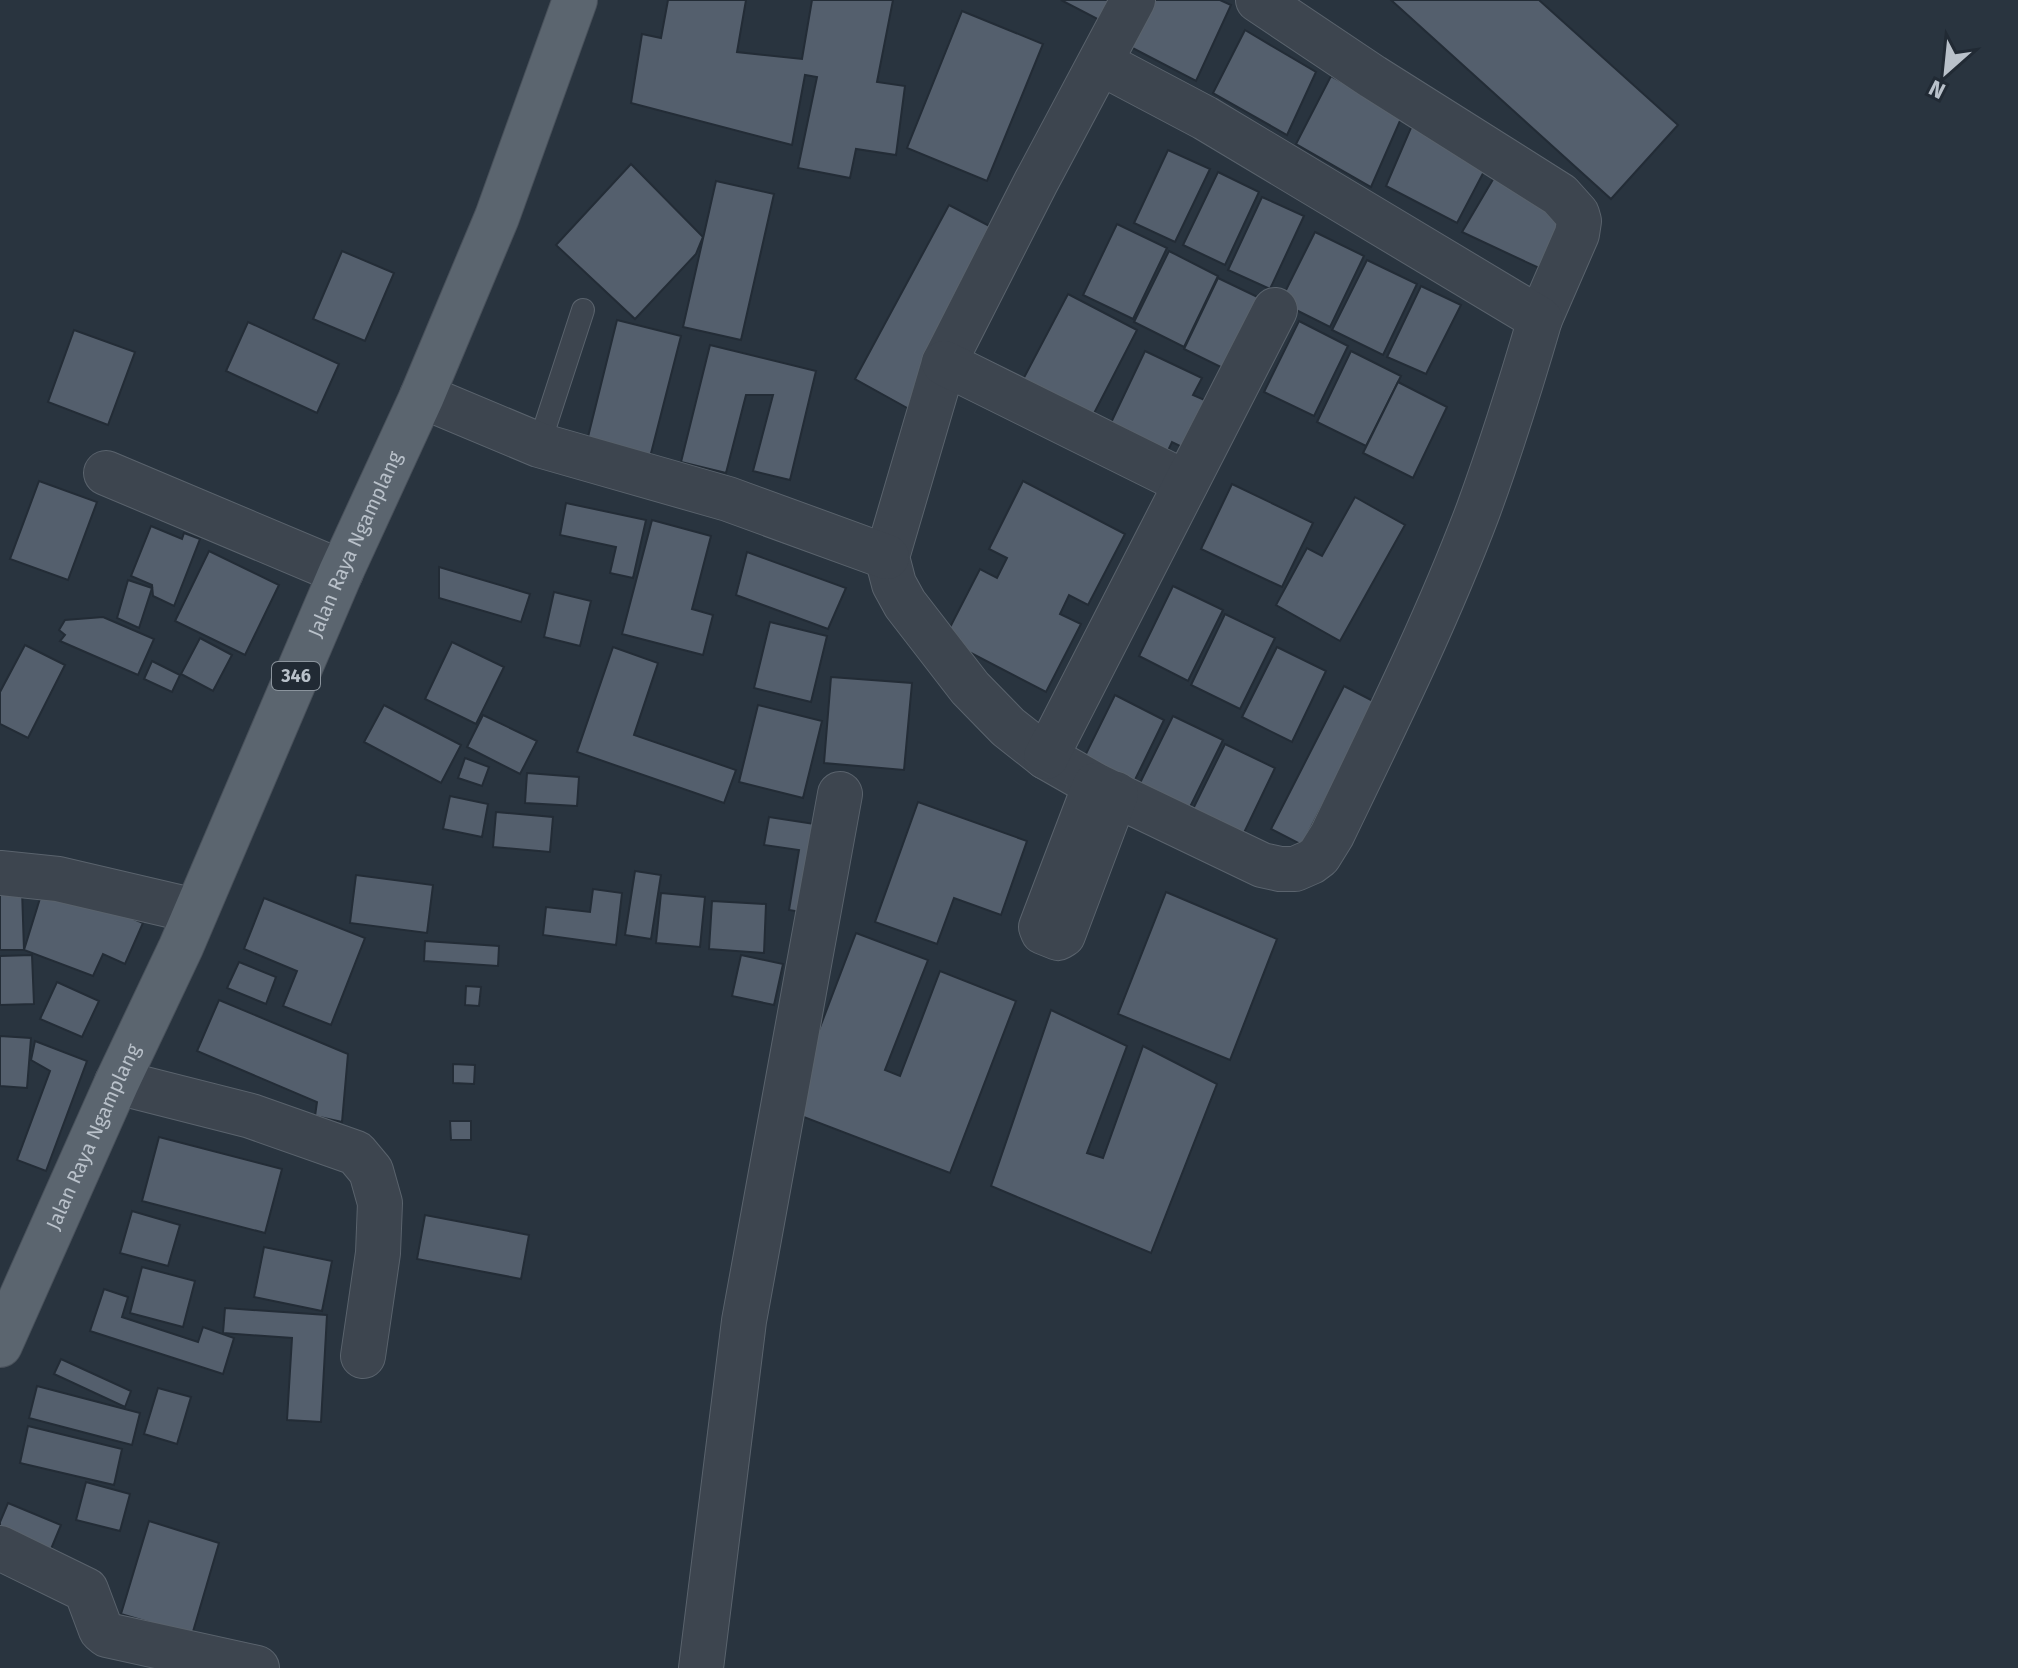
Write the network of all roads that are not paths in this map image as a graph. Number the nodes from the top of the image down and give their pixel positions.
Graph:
1 (575, 0) edge
2 (1133, 0) edge
3 (1258, 0) edge
4 (1101, 63) junction
5 (583, 310) dead end
6 (1275, 310) dead end
7 (1540, 319) junction
8 (944, 363) junction
9 (422, 396) junction
10 (539, 445) junction
11 (106, 473) dead end
12 (1186, 483) junction
13 (887, 557) junction
14 (341, 572) junction
15 (1046, 757) junction
16 (840, 794) dead end
17 (0, 873) edge
18 (195, 911) junction
19 (117, 1082) junction
20 (0, 1345) edge
21 (363, 1356) dead end
22 (0, 1548) edge
23 (257, 1668) edge
24 (701, 1668) edge

1 - 9 main road, Jalan Raya Ngamplang / 346
2 - 4 street
3 - 7 street
4 - 7 street
4 - 8 street
5 - 10 lane
6 - 12 street
7 - 15 street
8 - 12 street
8 - 13 street
9 - 10 street
9 - 14 main road, Jalan Raya Ngamplang / 346
10 - 13 street
11 - 14 street
12 - 15 street
13 - 15 street
14 - 18 main road, Jalan Raya Ngamplang / 346
16 - 24 street
17 - 18 street
18 - 19 main road, Jalan Raya Ngamplang / 346
19 - 20 main road, Jalan Raya Ngamplang / 346
19 - 21 street
22 - 23 street

